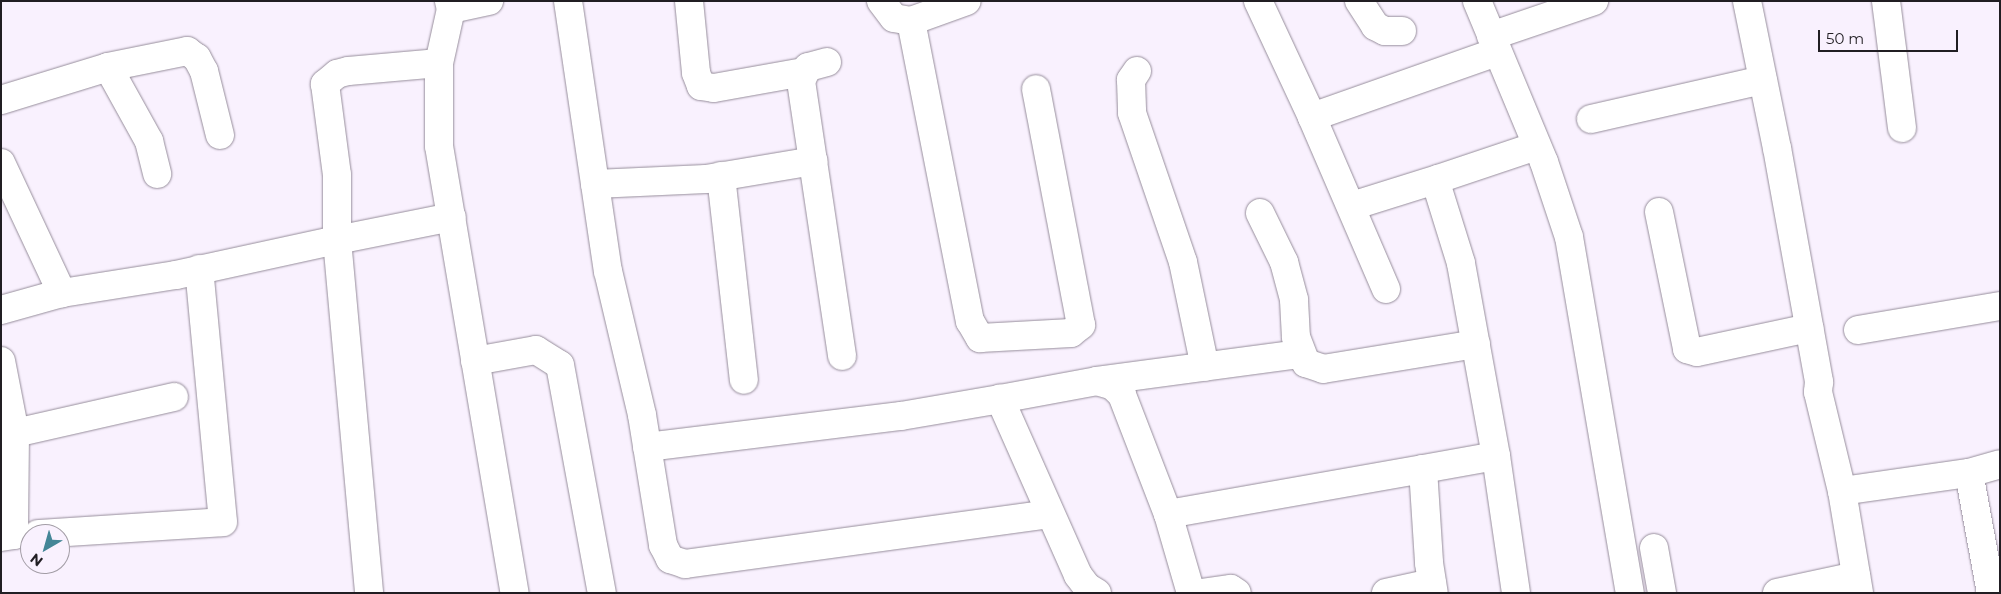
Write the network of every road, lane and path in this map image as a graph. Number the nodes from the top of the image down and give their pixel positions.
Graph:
1 (489, 1) edge
2 (568, 1) edge
3 (689, 1) edge
4 (880, 1) edge
5 (967, 1) edge
6 (1258, 1) edge
7 (1359, 1) edge
8 (1477, 1) edge
9 (1594, 1) edge
10 (1747, 1) edge
11 (1886, 1) edge
12 (450, 5) edge
13 (912, 21) junction
14 (1402, 31) dead end
15 (1494, 44) junction
16 (439, 63) junction
17 (108, 68) junction
18 (1137, 71) dead end
19 (1763, 80) junction
20 (1036, 89) dead end
21 (1, 100) edge
22 (1312, 117) junction
23 (1591, 119) dead end
24 (1902, 128) dead end
25 (220, 135) dead end
26 (1536, 146) junction
27 (813, 161) junction
28 (1, 163) edge
29 (157, 174) dead end
30 (721, 176) junction
31 (1438, 178) junction
32 (595, 184) junction
33 (1352, 206) junction
34 (1659, 212) dead end
35 (1260, 213) dead end
36 (452, 217) junction
37 (337, 240) junction
38 (200, 269) junction
39 (1386, 289) dead end
40 (62, 293) junction
41 (2000, 306) edge
42 (1, 310) edge
43 (1809, 328) junction
44 (1858, 330) dead end
45 (1476, 344) junction
46 (1300, 354) junction
47 (842, 356) dead end
48 (1, 361) edge
49 (475, 361) junction
50 (1205, 367) junction
51 (744, 380) dead end
52 (1097, 381) junction
53 (174, 397) dead end
54 (1000, 399) junction
55 (15, 433) junction
56 (648, 447) junction
57 (1496, 456) junction
58 (2000, 464) edge
59 (1424, 469) junction
60 (1969, 473) junction
61 (1842, 491) junction
62 (1050, 514) junction
63 (1168, 514) junction
64 (20, 524) edge
65 (70, 532) edge
66 (1991, 547) edge
67 (1654, 548) dead end
68 (1857, 584) edge
69 (1433, 588) edge
70 (1090, 591) edge
71 (369, 593) edge
72 (515, 593) edge
73 (602, 593) edge
74 (1191, 593) edge
75 (1201, 593) edge
76 (1237, 593) edge
77 (1386, 593) edge
78 (1516, 593) edge
79 (1630, 593) edge
80 (1662, 593) edge
81 (1777, 593) edge
82 (1991, 593) edge

1 - 12 street
2 - 32 street
3 - 27 street
4 - 13 street
5 - 13 street
6 - 22 street
7 - 14 street
8 - 15 street
9 - 15 street
10 - 19 street
11 - 24 street
12 - 16 street
13 - 20 street
15 - 22 street
15 - 26 street
16 - 36 street
16 - 37 street
17 - 21 street
17 - 25 street
17 - 29 street
18 - 50 street
19 - 23 street
19 - 43 street
22 - 33 street
26 - 31 street
26 - 79 street
27 - 30 street
27 - 47 street
28 - 40 street
30 - 32 street
30 - 51 street
31 - 33 street
31 - 45 street
32 - 56 street
33 - 39 street
34 - 43 street
35 - 46 street
36 - 37 street
36 - 49 street
37 - 38 street
37 - 71 street
38 - 40 street
38 - 65 street
40 - 42 street
41 - 44 street
43 - 61 street
45 - 46 street
45 - 57 street
46 - 50 street
48 - 55 street
49 - 72 street
49 - 73 street
50 - 52 street
52 - 54 street
52 - 63 street
53 - 55 street
54 - 56 street
54 - 62 street
55 - 64 street
56 - 62 street
57 - 59 street
57 - 78 street
58 - 60 street
59 - 63 street
59 - 69 street
60 - 61 street
60 - 66 street
61 - 68 street
62 - 70 street
63 - 74 street
66 - 82 street
67 - 80 street
68 - 81 street
69 - 77 street
75 - 76 street

